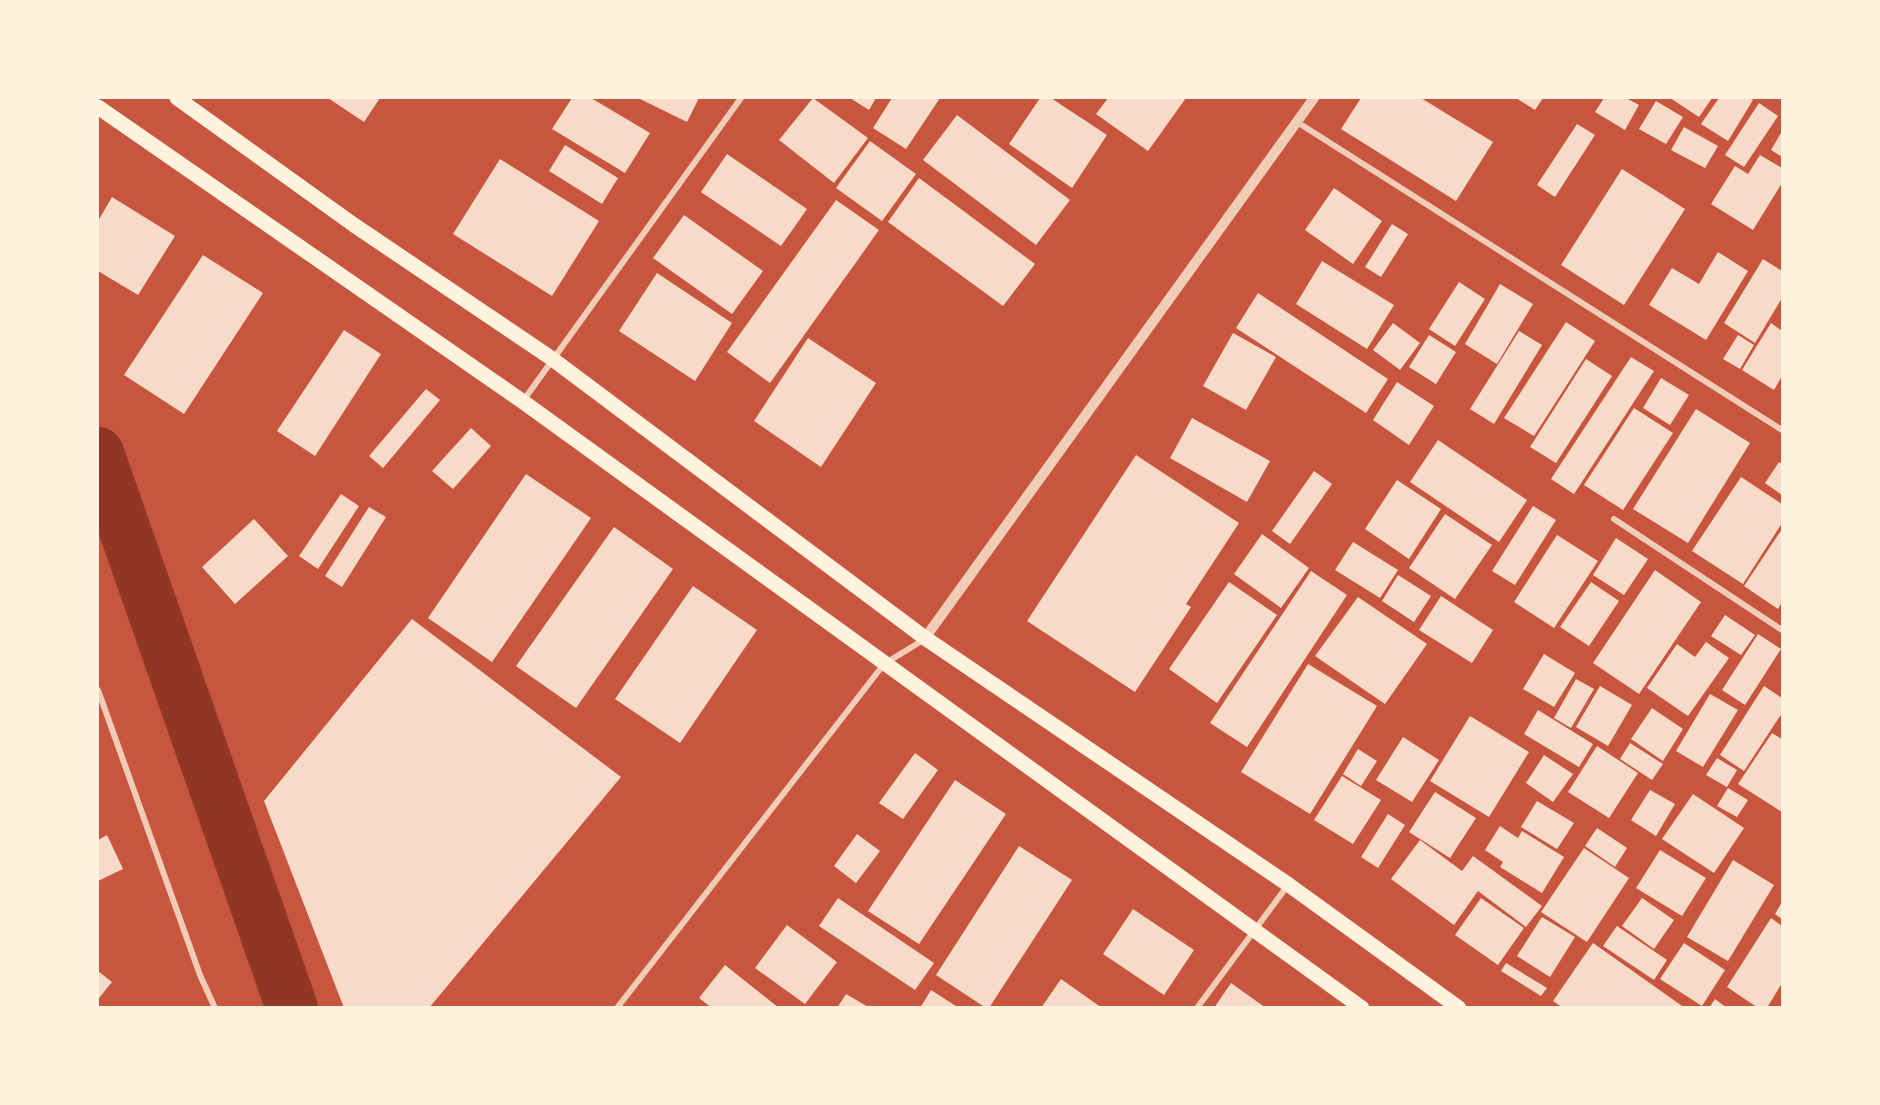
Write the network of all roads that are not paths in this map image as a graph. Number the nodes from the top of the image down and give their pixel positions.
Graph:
1 (177, 98) edge
2 (741, 98) edge
3 (1314, 98) edge
4 (98, 107) edge
5 (1297, 122) junction
6 (551, 358) junction
7 (522, 401) junction
8 (1782, 430) edge
9 (1614, 519) dead end
10 (1782, 630) edge
11 (925, 638) junction
12 (884, 664) junction
13 (98, 690) edge
14 (1288, 885) junction
15 (1256, 930) junction
16 (215, 1008) edge
17 (617, 1008) edge
18 (1197, 1008) edge
19 (1362, 1008) edge
20 (1459, 1008) edge

1 - 6 main road
2 - 6 street
3 - 5 street
4 - 7 main road
5 - 8 street
5 - 11 street
6 - 7 street
6 - 11 main road
7 - 12 main road
9 - 10 street
11 - 12 street
11 - 14 main road
12 - 15 main road
12 - 17 street
13 - 16 street
14 - 15 street
14 - 20 main road
15 - 18 street
15 - 19 main road

